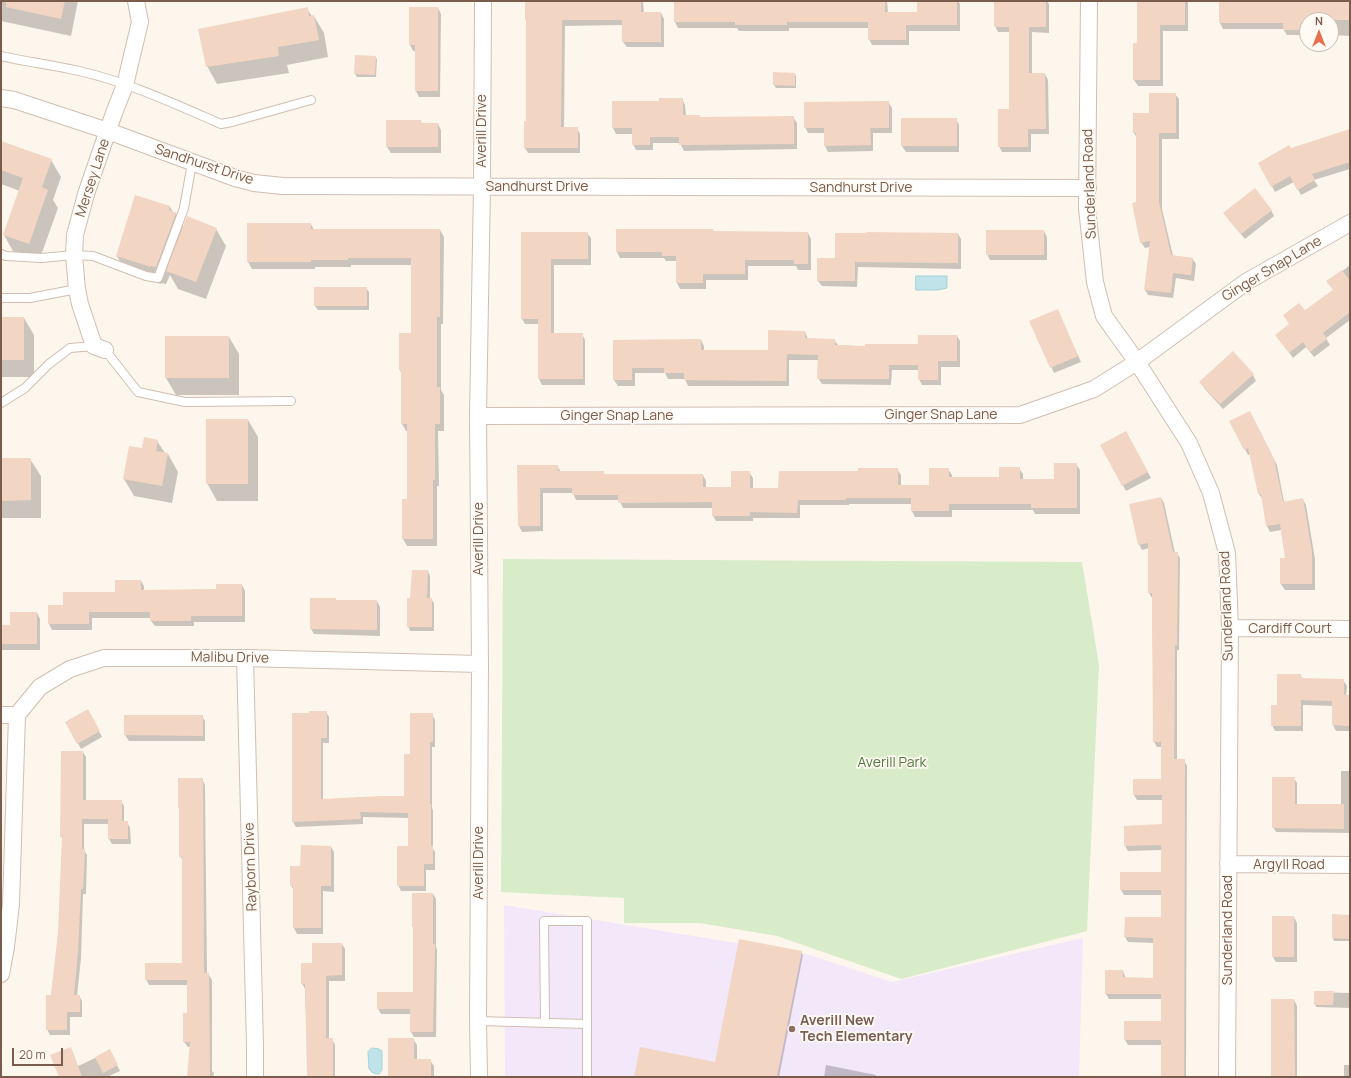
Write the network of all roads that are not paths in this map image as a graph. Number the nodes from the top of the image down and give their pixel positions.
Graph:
1 (136, 1) edge
2 (483, 1) edge
3 (1089, 1) edge
4 (1, 56) edge
5 (125, 84) junction
6 (1, 98) edge
7 (312, 100) dead end
8 (108, 131) junction
9 (192, 163) junction
10 (482, 186) junction
11 (1088, 188) junction
12 (1350, 223) edge
13 (1, 254) edge
14 (74, 255) junction
15 (77, 289) junction
16 (1, 298) edge
17 (99, 348) junction
18 (1137, 362) junction
19 (291, 401) dead end
20 (1, 403) edge
21 (478, 416) junction
22 (1230, 628) junction
23 (1350, 629) edge
24 (245, 658) junction
25 (480, 664) junction
26 (9, 715) edge
27 (1228, 864) junction
28 (1350, 865) edge
29 (1, 974) edge
30 (478, 1021) junction
31 (545, 1023) junction
32 (587, 1024) junction
33 (255, 1077) edge
34 (479, 1077) edge
35 (587, 1077) edge
36 (1227, 1077) edge

1 - 5 street, Mersey Lane
2 - 10 street, Averill Drive
3 - 11 street, Sunderland Road
4 - 5 lane
5 - 7 lane
5 - 8 street, Mersey Lane
6 - 8 street, Sandhurst Drive
8 - 9 street, Sandhurst Drive
8 - 14 street, Mersey Lane
9 - 10 street, Sandhurst Drive
9 - 14 lane
10 - 11 street, Sandhurst Drive
10 - 21 street, Averill Drive
11 - 18 street, Sunderland Road
12 - 18 street, Ginger Snap Lane
13 - 14 lane
14 - 15 street, Mersey Lane
15 - 16 lane
15 - 17 street, Mersey Lane
17 - 19 lane
17 - 20 lane
18 - 21 street, Ginger Snap Lane
18 - 22 street, Sunderland Road
21 - 25 street, Averill Drive
22 - 23 street, Cardiff Court
22 - 27 street, Sunderland Road
24 - 25 street, Malibu Drive
24 - 26 street, Malibu Drive
24 - 33 street, Rayborn Drive
25 - 30 street, Averill Drive
26 - 29 street
27 - 28 street, Argyll Road
27 - 36 street, Sunderland Road
30 - 31 lane
30 - 34 street, Averill Drive
31 - 32 lane
31 - 32 lane
32 - 35 lane

